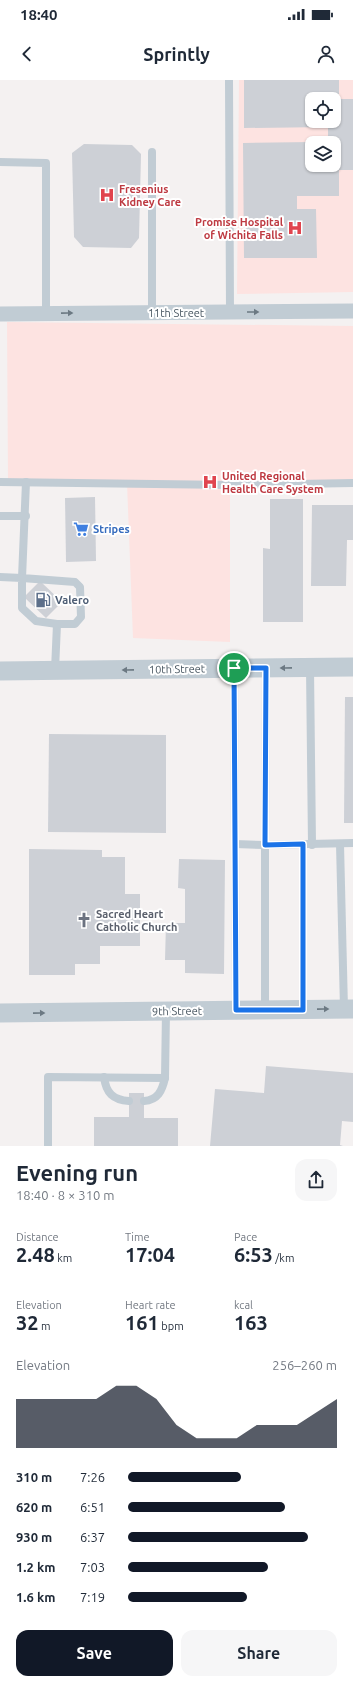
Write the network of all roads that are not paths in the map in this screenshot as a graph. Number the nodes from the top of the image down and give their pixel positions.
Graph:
1 (229, 80) edge
2 (152, 152) dead end
3 (0, 162) edge
4 (353, 311) edge
5 (230, 312) junction
6 (152, 313) junction
7 (0, 314) edge
8 (46, 314) junction
9 (0, 482) edge
10 (26, 482) junction
11 (353, 483) edge
12 (0, 516) edge
13 (26, 516) junction
14 (0, 577) edge
15 (22, 578) junction
16 (57, 624) junction
17 (310, 667) junction
18 (353, 667) edge
19 (234, 668) junction
20 (266, 668) junction
21 (0, 671) edge
22 (55, 671) junction
23 (353, 843) edge
24 (235, 844) junction
25 (303, 844) junction
26 (340, 844) junction
27 (265, 845) junction
28 (312, 845) junction
29 (348, 1009) edge
30 (236, 1010) junction
31 (265, 1010) junction
32 (303, 1010) junction
33 (166, 1011) junction
34 (0, 1013) edge
35 (104, 1077) junction
36 (165, 1078) junction
37 (129, 1101) dead end
38 (144, 1101) dead end
39 (48, 1146) edge

1 - 5 lane
2 - 6 lane
3 - 8 lane
5 -> 4 street, 11th Street
5 - 6 street, 11th Street
8 -> 6 street, 11th Street
7 - 8 street, 11th Street
9 - 10 lane
10 - 11 lane
10 - 13 lane
12 - 13 lane
13 - 15 lane
14 - 15 lane
15 - 16 lane
15 - 16 lane
16 - 22 lane
17 - 18 street, 10th Street
17 -> 20 street, 10th Street
17 - 28 lane
19 - 20 street, 10th Street
19 -> 22 street, 10th Street
19 - 24 lane
20 - 27 lane
21 - 22 street, 10th Street
23 - 26 lane
24 - 27 lane
24 - 30 lane
25 - 27 lane
25 - 28 lane
25 - 32 lane
26 - 28 lane
26 - 29 lane
27 - 31 lane
32 -> 29 street, 9th Street
30 - 31 street, 9th Street
30 - 33 street, 9th Street
31 - 32 street, 9th Street
34 -> 33 street, 9th Street
33 - 36 lane
35 - 36 lane
35 - 37 lane
35 - 39 lane
36 - 38 lane

